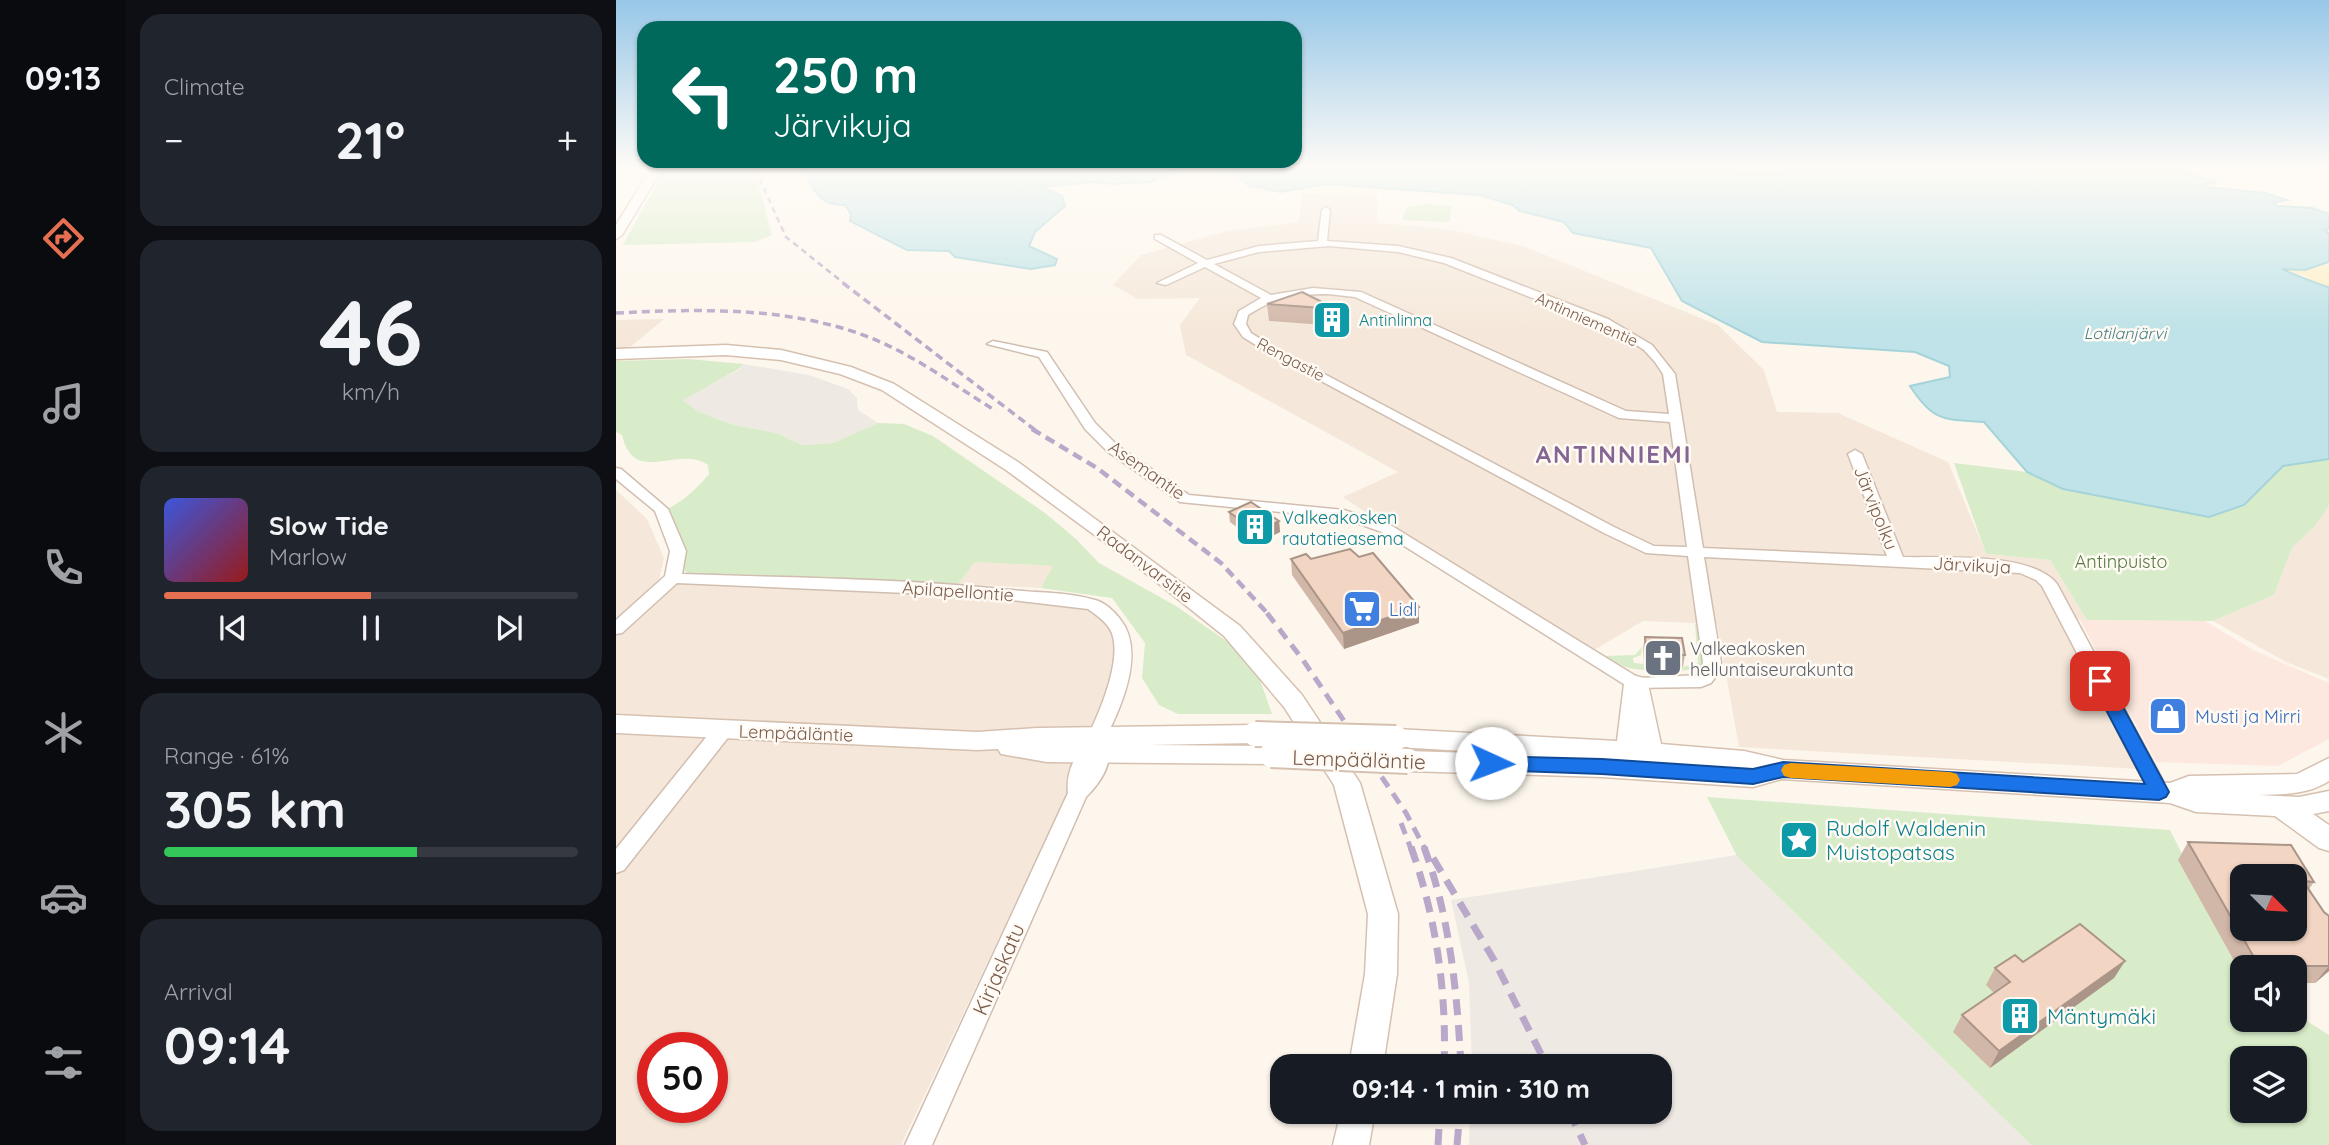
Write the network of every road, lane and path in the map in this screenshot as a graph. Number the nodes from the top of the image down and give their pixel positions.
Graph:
1 (1325, 222) edge
2 (1157, 237) dead end
3 (1322, 245) junction
4 (1205, 263) junction
5 (1163, 282) dead end
6 (1269, 298) junction
7 (993, 344) dead end
8 (616, 354) edge
9 (1674, 418) junction
10 (1854, 454) dead end
11 (616, 472) edge
12 (1696, 554) junction
13 (1897, 561) junction
14 (673, 578) junction
15 (616, 629) edge
16 (1636, 684) junction
17 (616, 724) edge
18 (723, 730) junction
19 (1094, 748) junction
20 (1402, 749) junction
21 (1645, 758) junction
22 (2329, 768) edge
23 (2166, 792) junction
24 (2275, 797) junction
25 (2327, 805) edge
26 (2329, 840) edge
27 (616, 864) edge
28 (1368, 1054) edge
29 (1355, 1124) edge
30 (918, 1145) edge
31 (1351, 1145) edge

1 - 3 street
2 - 4 street
3 - 4 street, Antinniementie
3 - 9 street, Antinniementie
4 - 5 street, Antinniementie
4 - 6 street
6 - 9 street, Rengastie
6 - 12 street, Rengastie
7 - 16 street, Asemantie
8 - 28 main road, Radanvarsitie
9 - 12 street, Antinniementie
10 - 13 street, Järvipolku
11 - 14 street
12 - 13 street, Järvikuja
12 - 16 street, Antinniementie
13 - 23 street, Järvikuja
14 - 15 street
14 - 19 street, Apilapellontie
16 - 21 main road
17 - 18 main road, Lempääläntie
18 - 19 main road, Lempääläntie
18 - 27 street
19 - 20 main road, Lempääläntie, bridge
19 - 20 main road, Lempääläntie, bridge
19 - 30 street, Kirjaskatu
20 - 21 main road, Lempääläntie
21 - 23 main road, Lempääläntie
22 - 24 main road, Lempääläntie
23 - 24 main road, Lempääläntie
24 - 25 main road, Lempääläntie
24 - 26 main road
29 - 31 main road

